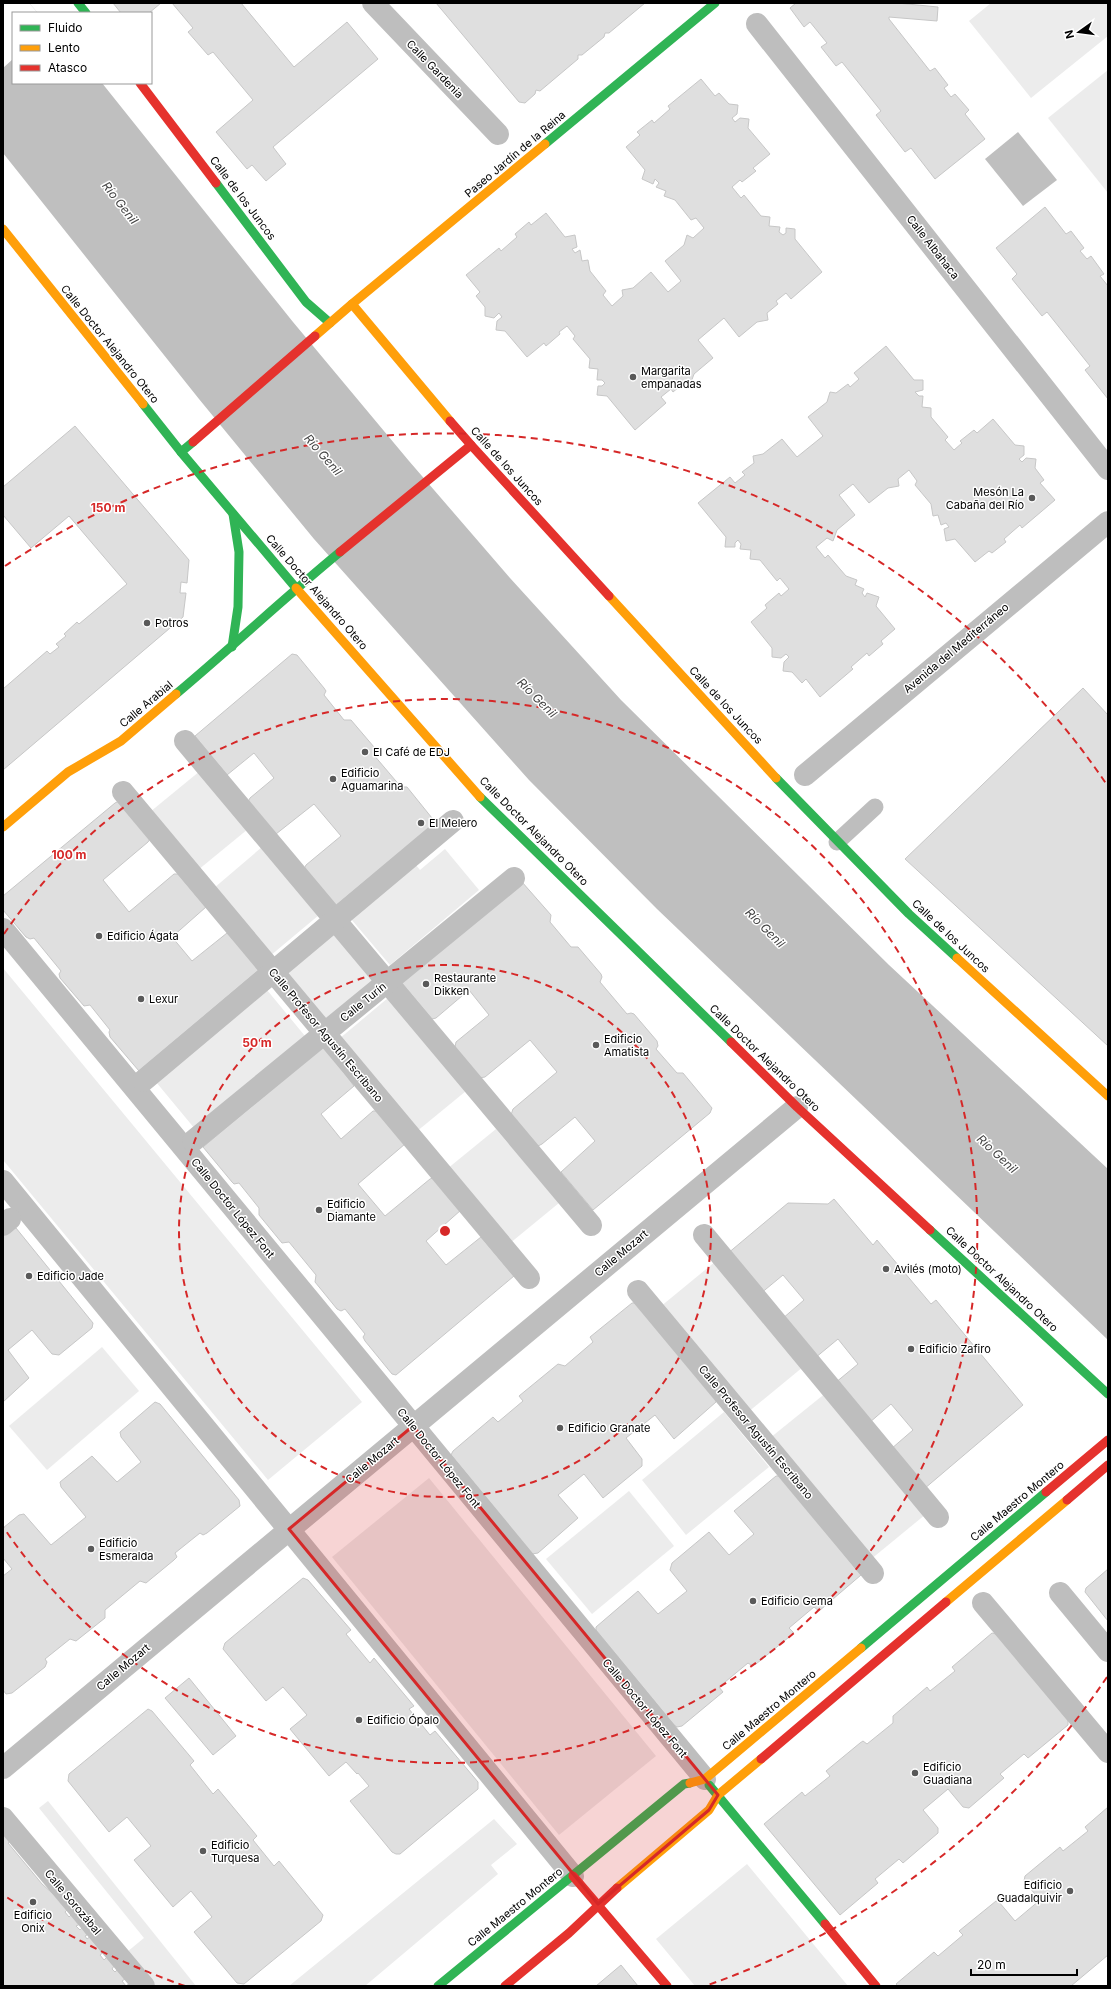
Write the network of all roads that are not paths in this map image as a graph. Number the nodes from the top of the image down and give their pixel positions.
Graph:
1 (78, 3) edge
2 (373, 3) edge
3 (715, 3) edge
4 (85, 12) edge
5 (757, 24) dead end
6 (141, 84) edge
7 (498, 134) dead end
8 (3, 229) edge
9 (352, 304) junction
10 (330, 323) junction
11 (471, 445) junction
12 (181, 452) junction
13 (1108, 469) edge
14 (233, 514) junction
15 (1108, 522) edge
16 (296, 588) junction
17 (232, 647) junction
18 (185, 741) dead end
19 (805, 775) dead end
20 (123, 792) dead end
21 (875, 807) dead end
22 (453, 821) dead end
23 (3, 827) edge
24 (837, 842) junction
25 (514, 878) dead end
26 (335, 920) junction
27 (5, 932) edge
28 (273, 971) junction
29 (387, 982) junction
30 (325, 1033) junction
31 (142, 1081) dead end
32 (1108, 1096) edge
33 (797, 1106) junction
34 (194, 1141) dead end
35 (3, 1181) edge
36 (592, 1225) dead end
37 (704, 1235) dead end
38 (529, 1278) dead end
39 (638, 1291) dead end
40 (1108, 1394) edge
41 (413, 1426) junction
42 (1108, 1440) edge
43 (1108, 1465) edge
44 (938, 1517) dead end
45 (289, 1529) junction
46 (873, 1573) dead end
47 (1060, 1593) dead end
48 (982, 1603) dead end
49 (1108, 1651) edge
50 (1108, 1752) edge
51 (3, 1768) edge
52 (711, 1787) junction
53 (3, 1818) edge
54 (573, 1876) junction
55 (598, 1904) junction
56 (144, 1986) edge
57 (438, 1986) edge
58 (505, 1986) edge
59 (667, 1986) edge
60 (876, 1986) edge

1 - 4 main road
2 - 7 street, Calle Gardenia
3 - 9 main road, Paseo Jardín de la Reina
5 - 13 street, Calle Albahaca
6 - 10 main road, Calle de los Juncos
8 - 12 main road, Calle Doctor Alejandro Otero
9 - 10 main road, Paseo Jardín de la Reina
9 - 11 main road, Calle de los Juncos
10 - 12 main road, Paseo Jardín de la Reina
11 - 16 main road, Calle Arabial
11 - 24 main road, Calle de los Juncos
12 - 14 main road, Calle Doctor Alejandro Otero
14 - 16 main road, Calle Doctor Alejandro Otero
14 - 17 main road
15 - 19 street, Avenida del Mediterráneo
16 - 17 main road, Calle Arabial
16 - 33 main road, Calle Doctor Alejandro Otero
17 - 23 main road, Calle Arabial
18 - 26 street
20 - 28 street, Calle Profesor Agustín Escribano
21 - 24 lane
22 - 26 street
24 - 32 main road, Calle de los Juncos
25 - 29 street, Calle Turín
26 - 28 street
26 - 29 street
27 - 41 street, Calle Doctor López Font
28 - 30 street, Calle Profesor Agustín Escribano
28 - 31 street
29 - 30 street, Calle Turín
29 - 36 street
30 - 34 street, Calle Turín
30 - 38 street, Calle Profesor Agustín Escribano
33 - 40 main road, Calle Doctor Alejandro Otero
33 - 41 street, Calle Mozart
35 - 45 street
37 - 44 street
39 - 46 street, Calle Profesor Agustín Escribano
41 - 45 street, Calle Mozart
41 - 52 street, Calle Doctor López Font
42 - 52 main road, Calle Maestro Montero
43 - 52 main road, Calle Maestro Montero
45 - 51 street, Calle Mozart
45 - 54 street
47 - 49 street
48 - 50 street
52 - 54 main road, Calle Maestro Montero
52 - 55 main road, Calle Maestro Montero
52 - 60 main road, Calle Doctor López Font
53 - 56 street, Calle Sorozábal
54 - 55 main road
54 - 57 main road, Calle Maestro Montero
55 - 58 main road, Calle Maestro Montero
55 - 59 main road

